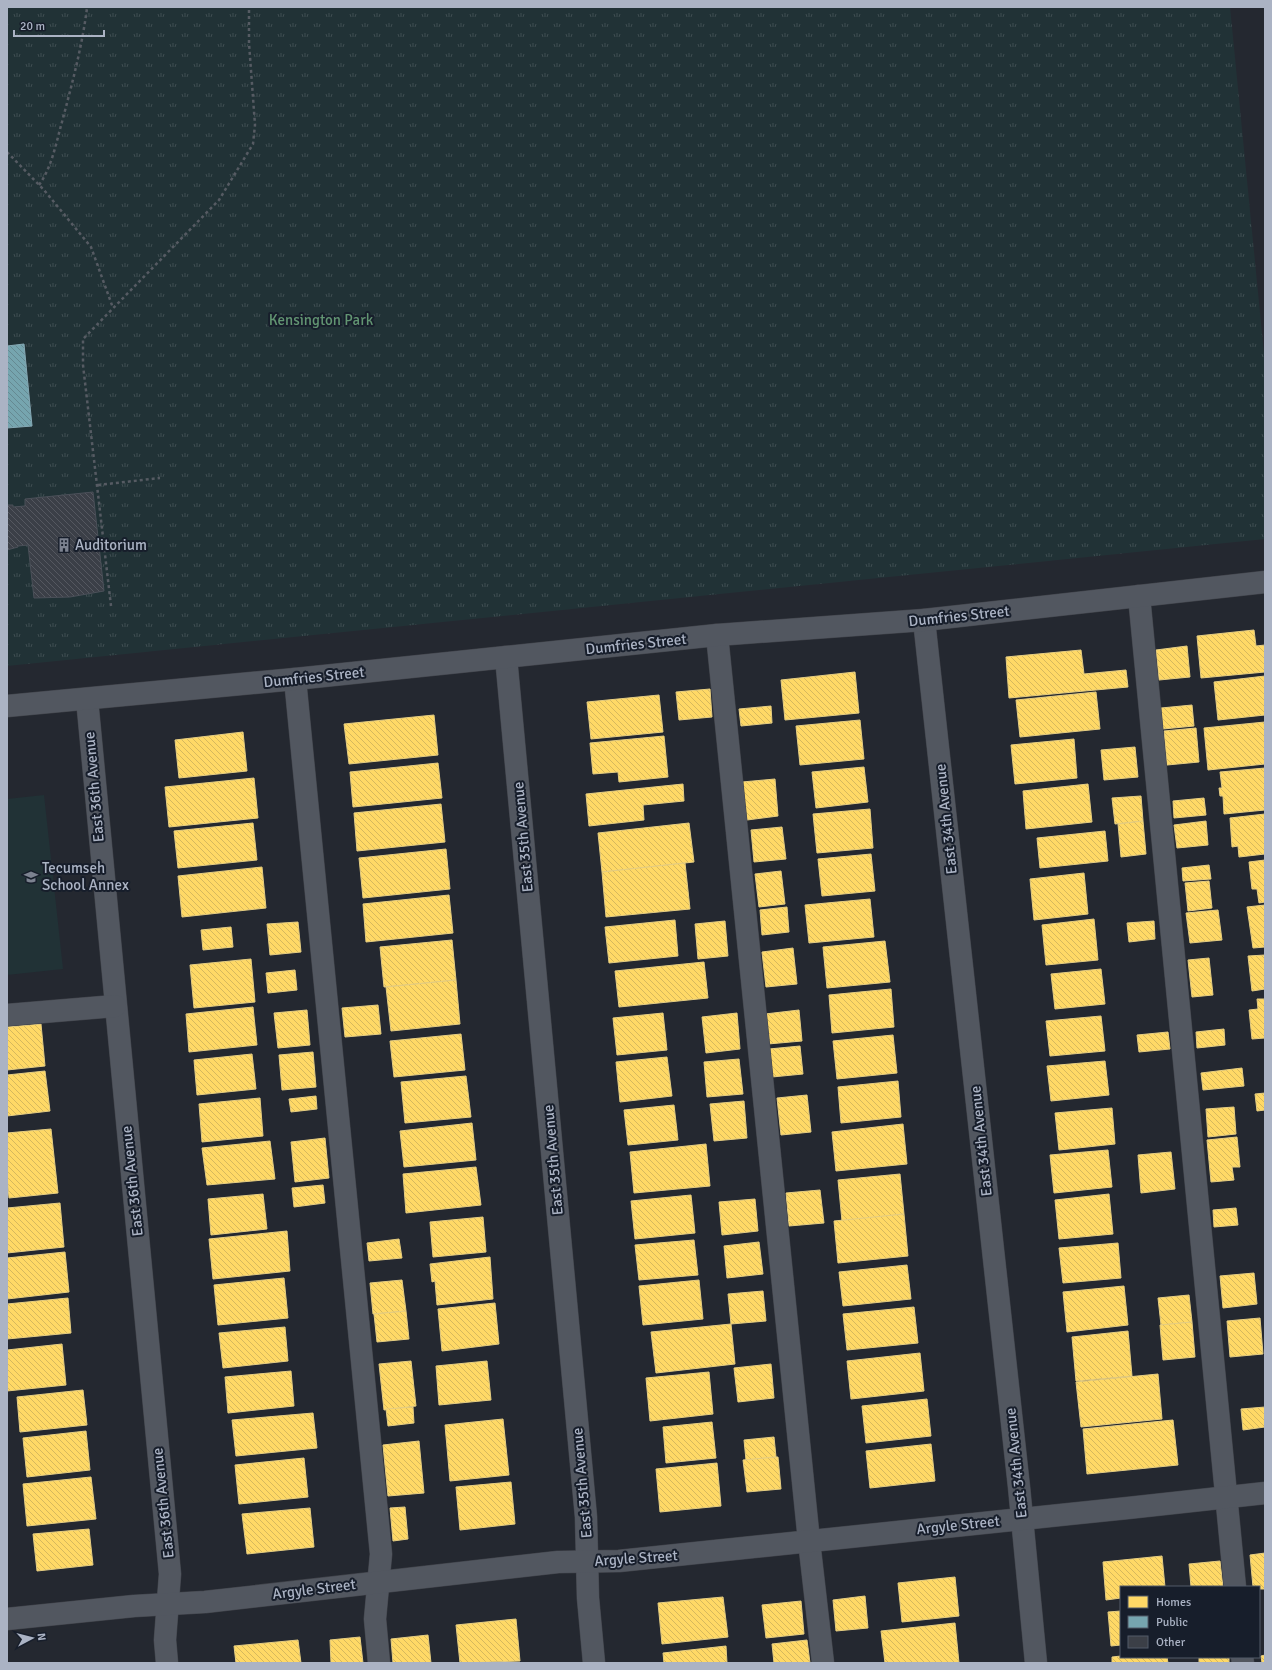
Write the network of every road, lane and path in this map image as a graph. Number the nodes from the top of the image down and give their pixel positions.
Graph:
1 (88, 7) edge
2 (249, 7) edge
3 (7, 152) edge
4 (39, 186) junction
5 (113, 308) junction
6 (160, 478) dead end
7 (98, 485) junction
8 (1265, 582) edge
9 (1139, 596) junction
10 (111, 606) dead end
11 (924, 620) junction
12 (717, 636) junction
13 (506, 657) junction
14 (295, 679) junction
15 (87, 699) junction
16 (7, 706) edge
17 (115, 1006) junction
18 (7, 1016) edge
19 (1265, 1493) edge
20 (1226, 1497) junction
21 (1022, 1519) junction
22 (809, 1540) junction
23 (587, 1561) junction
24 (379, 1581) junction
25 (1235, 1586) edge
26 (168, 1604) junction
27 (7, 1619) edge
28 (167, 1663) edge
29 (380, 1663) edge
30 (594, 1663) edge
31 (823, 1663) edge
32 (1036, 1663) edge

1 - 4 path
2 - 5 path
3 - 4 path
4 - 5 path
5 - 7 path
6 - 7 path
7 - 10 path
8 - 9 street, Dumfries Street
9 - 11 street, Dumfries Street
9 - 20 street
11 - 12 street, Dumfries Street
11 - 21 street, East 34th Avenue
12 - 13 street, Dumfries Street
12 - 22 street
13 - 14 street, Dumfries Street
13 - 23 street, East 35th Avenue
14 - 15 street, Dumfries Street
14 - 24 street
15 - 16 street, Dumfries Street
15 - 17 street, East 36th Avenue
17 - 18 street
17 - 26 street, East 36th Avenue
19 - 20 street, Argyle Street
20 - 21 street, Argyle Street
20 - 25 street
21 - 22 street, Argyle Street
21 - 32 street, East 34th Avenue
22 - 23 street, Argyle Street
22 - 31 street
23 - 24 street, Argyle Street
23 - 30 street, East 35th Avenue
24 - 26 street, Argyle Street
24 - 29 street
26 - 27 street, Argyle Street
26 - 28 street, East 36th Avenue

